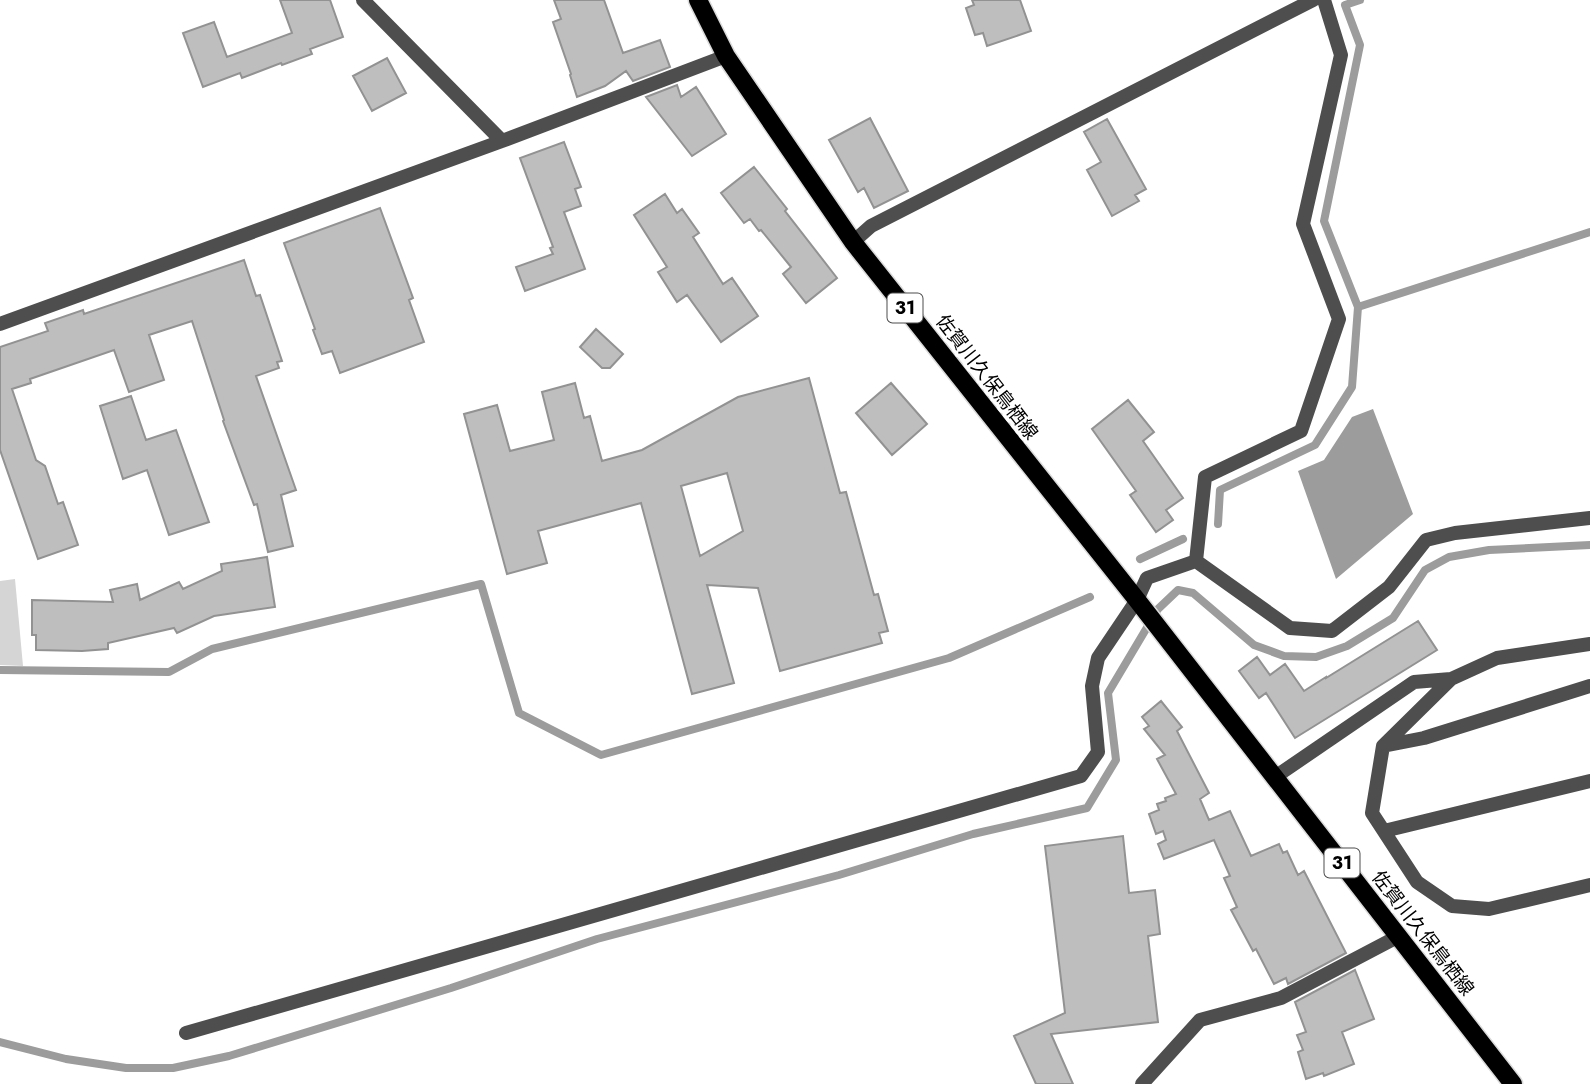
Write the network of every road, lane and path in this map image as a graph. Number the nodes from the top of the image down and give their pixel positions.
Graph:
1 (363, 0) edge
2 (698, 0) edge
3 (1313, 0) edge
4 (1324, 0) edge
5 (726, 56) junction
6 (502, 141) junction
7 (853, 242) junction
8 (0, 324) edge
9 (1590, 518) edge
10 (1196, 561) junction
11 (1137, 600) junction
12 (1590, 644) edge
13 (1451, 679) junction
14 (1590, 686) edge
15 (1383, 746) junction
16 (1275, 777) junction
17 (1590, 781) edge
18 (1384, 831) junction
19 (1590, 885) edge
20 (1399, 936) junction
21 (186, 1033) dead end
22 (1142, 1084) edge
23 (1513, 1084) edge

1 - 6 street
2 - 5 main road, 佐賀川久保鳥栖線 / 31
3 - 7 street
4 - 10 street
5 - 6 street
5 - 7 main road, 佐賀川久保鳥栖線 / 31
6 - 8 street
7 - 11 main road, 佐賀川久保鳥栖線 / 31
9 - 10 street
10 - 11 street
11 - 16 main road, 佐賀川久保鳥栖線 / 31
11 - 21 street
12 - 13 street
13 - 15 street
13 - 16 street
14 - 15 street
15 - 18 street
16 - 20 main road, 佐賀川久保鳥栖線 / 31
17 - 18 street
18 - 19 street
20 - 22 street
20 - 23 main road, 佐賀川久保鳥栖線 / 31

